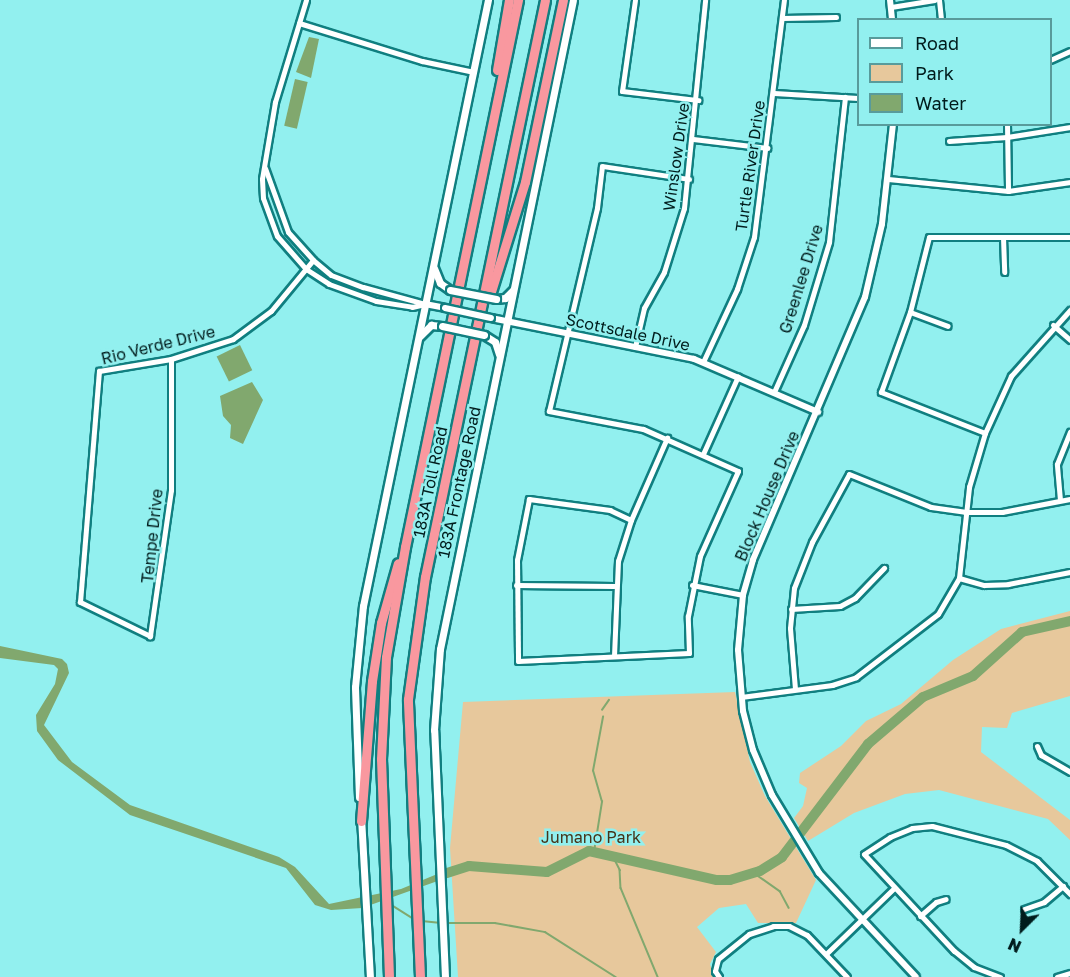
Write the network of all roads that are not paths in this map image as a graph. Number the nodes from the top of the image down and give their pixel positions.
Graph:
1 (306, 0) edge
2 (488, 0) edge
3 (509, 0) edge
4 (518, 0) edge
5 (545, 0) edge
6 (563, 0) edge
7 (573, 0) edge
8 (635, 0) edge
9 (705, 0) edge
10 (784, 0) edge
11 (937, 0) edge
12 (890, 3) edge
13 (836, 17) dead end
14 (782, 18) junction
15 (892, 18) edge
16 (942, 18) edge
17 (299, 23) junction
18 (1070, 51) edge
19 (1052, 59) edge
20 (474, 72) junction
21 (774, 93) junction
22 (845, 98) junction
23 (857, 98) edge
24 (698, 100) junction
25 (893, 126) edge
26 (1007, 126) edge
27 (1070, 127) edge
28 (1007, 137) junction
29 (693, 140) junction
30 (489, 141) junction
31 (949, 141) dead end
32 (767, 148) junction
33 (264, 167) junction
34 (689, 179) junction
35 (888, 179) junction
36 (1070, 182) edge
37 (1008, 191) junction
38 (1003, 237) junction
39 (1070, 237) edge
40 (313, 260) junction
41 (433, 266) junction
42 (306, 269) junction
43 (1004, 272) dead end
44 (514, 289) junction
45 (425, 304) junction
46 (1070, 310) edge
47 (910, 312) junction
48 (506, 320) junction
49 (1053, 325) junction
50 (948, 326) dead end
51 (566, 333) junction
52 (1070, 340) edge
53 (417, 341) junction
54 (636, 347) junction
55 (473, 349) junction
56 (499, 354) junction
57 (171, 359) junction
58 (703, 362) junction
59 (738, 376) junction
60 (774, 392) junction
61 (818, 412) junction
62 (1070, 431) edge
63 (985, 433) junction
64 (667, 438) junction
65 (703, 454) junction
66 (1070, 499) edge
67 (1060, 500) junction
68 (965, 512) junction
69 (632, 520) junction
70 (405, 547) junction
71 (884, 568) dead end
72 (1070, 572) edge
73 (959, 578) junction
74 (516, 585) junction
75 (692, 585) junction
76 (614, 586) junction
77 (743, 595) junction
78 (80, 603) joint
79 (791, 609) junction
80 (614, 656) junction
81 (795, 689) junction
82 (741, 697) junction
83 (1037, 746) dead end
84 (1070, 772) edge
85 (361, 821) junction
86 (1063, 886) junction
87 (893, 888) junction
88 (1070, 894) edge
89 (946, 898) dead end
90 (1024, 909) dead end
91 (920, 916) junction
92 (860, 921) junction
93 (827, 953) junction
94 (1070, 973) edge
95 (370, 977) edge
96 (389, 977) edge
97 (420, 977) edge
98 (445, 977) edge
99 (718, 977) edge
100 (847, 977) edge
101 (916, 977) edge
102 (1000, 977) edge
103 (1058, 977) edge

1 - 17 street, Scottsdale Drive
2 - 20 main road
3 - 30 highway
4 - 30 highway, 183A Toll Road
5 - 55 highway, 183A Toll Road
6 - 55 highway
7 - 44 main road, 183A Frontage Road
8 - 24 street
9 - 24 street, Winslow Drive
10 - 14 street, Turtle River Drive
11 - 12 street
11 - 16 street
12 - 15 street
13 - 14 street
14 - 21 street, Turtle River Drive
17 - 20 street
17 - 33 street, Scottsdale Drive
18 - 19 street
20 - 41 main road
21 - 22 street
21 - 32 street, Turtle River Drive
22 - 23 street
22 - 60 street, Greenlee Drive
24 - 29 street, Winslow Drive
25 - 35 street, Block House Drive
26 - 28 street
27 - 28 street
28 - 31 street
28 - 37 street
29 - 32 street
29 - 34 street, Winslow Drive
30 - 70 highway, 183A Toll Road
32 - 58 street, Turtle River Drive
33 - 40 street, Scottsdale Drive
33 - 42 street, Scottsdale Drive
34 - 51 street
34 - 54 street, Winslow Drive
35 - 37 street
35 - 61 street, Block House Drive
36 - 37 street
38 - 39 street
38 - 43 street
38 - 47 street
40 - 42 street, Rio Verde Drive
40 - 45 street, Scottsdale Drive
41 - 44 main road, bridge
41 - 45 main road
42 - 45 street, Scottsdale Drive
42 - 57 street, Rio Verde Drive
44 - 48 main road, 183A Frontage Road
45 - 48 street, Scottsdale Drive, bridge
45 - 53 main road
46 - 49 street
47 - 50 street
47 - 63 street
48 - 51 street, Scottsdale Drive
48 - 56 main road, 183A Frontage Road
49 - 52 street
49 - 63 street
51 - 54 street, Scottsdale Drive
51 - 64 street
53 - 56 main road, bridge
53 - 85 main road
54 - 58 street, Scottsdale Drive
55 - 97 highway, 183A Toll Road
56 - 98 main road, 183A Frontage Road
57 - 78 street, Rio Verde Drive
57 - 78 street, Tempe Drive
58 - 59 street, Scottsdale Drive
59 - 60 street, Scottsdale Drive
59 - 65 street
60 - 61 street, Scottsdale Drive
61 - 77 street, Block House Drive
62 - 67 street
63 - 68 street
64 - 65 street
64 - 69 street
65 - 75 street
66 - 67 street
67 - 68 street
68 - 73 street
68 - 79 street
69 - 74 street
69 - 76 street
70 - 85 highway
70 - 96 highway, 183A Toll Road
71 - 79 street
72 - 73 street
73 - 81 street
74 - 76 street
74 - 80 street
75 - 77 street
75 - 80 street
76 - 80 street
77 - 82 street, Block House Drive
79 - 81 street
81 - 82 street
82 - 92 street, Block House Drive
83 - 84 street
85 - 95 main road
86 - 87 street
86 - 88 street
86 - 90 street
87 - 91 street
87 - 92 street
89 - 91 street
91 - 102 street
92 - 93 street
92 - 101 street, Block House Drive
93 - 99 street
93 - 100 street
94 - 103 street

